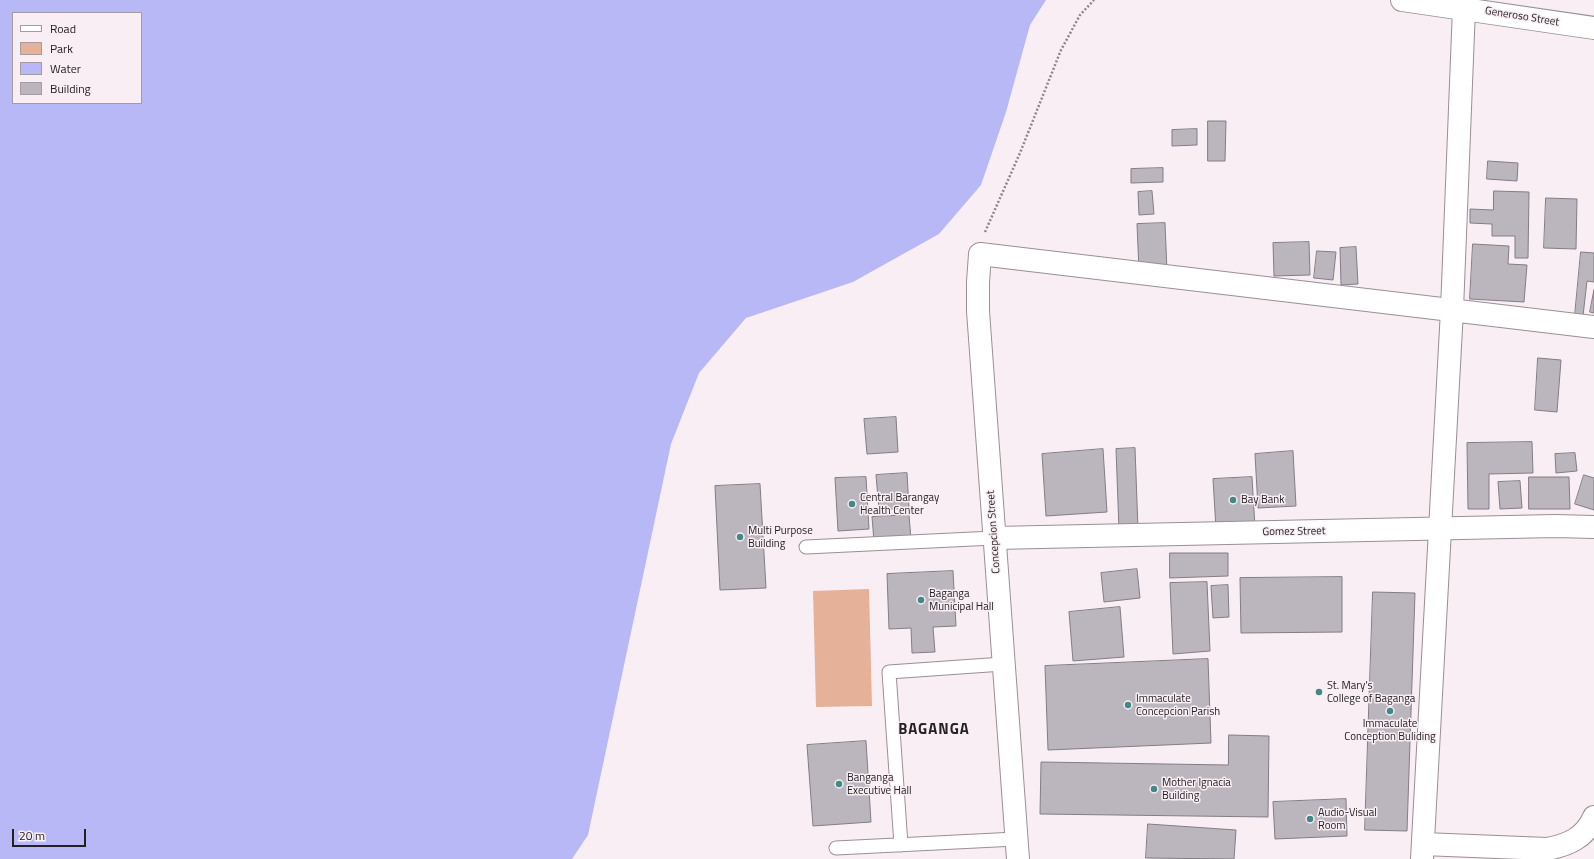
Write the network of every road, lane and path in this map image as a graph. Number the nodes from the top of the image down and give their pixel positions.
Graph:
1 (1094, 0) edge
2 (1402, 0) edge
3 (1464, 8) junction
4 (1594, 28) edge
5 (980, 254) junction
6 (1452, 310) junction
7 (1594, 328) edge
8 (1594, 527) edge
9 (1440, 529) junction
10 (994, 538) junction
11 (806, 547) dead end
12 (1003, 664) junction
13 (1594, 817) edge
14 (901, 844) junction
15 (836, 848) dead end
16 (1017, 849) edge
17 (1422, 852) edge

1 - 5 path
2 - 3 street, Generoso Street
3 - 4 street, Generoso Street
3 - 6 street
5 - 6 street
5 - 10 street, Concepcion Street
6 - 7 street
6 - 9 street
8 - 9 street, Gomez Street
9 - 10 street, Gomez Street
9 - 17 street
10 - 11 lane
10 - 12 street, Concepcion Street
12 - 14 lane
12 - 16 street, Concepcion Street
13 - 17 street
14 - 15 lane
14 - 16 lane

